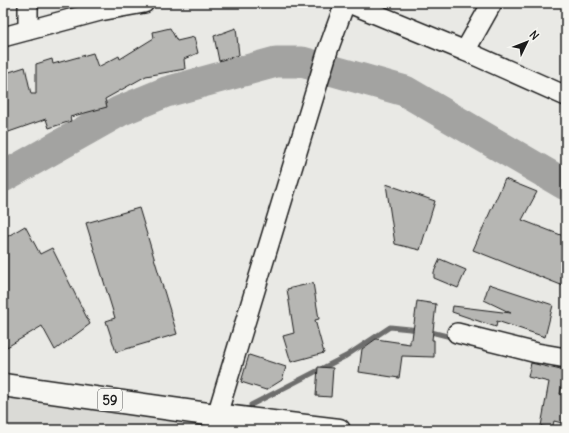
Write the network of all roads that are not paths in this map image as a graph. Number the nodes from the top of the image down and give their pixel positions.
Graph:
1 (28, 3) edge
2 (144, 3) edge
3 (345, 3) edge
4 (349, 3) edge
5 (492, 3) edge
6 (28, 30) junction
7 (3, 37) edge
8 (465, 51) junction
9 (566, 96) edge
10 (457, 333) dead end
11 (566, 358) edge
12 (3, 385) edge
13 (217, 415) junction
14 (339, 430) edge

1 - 6 street
2 - 6 street
3 - 13 street
4 - 8 street
5 - 8 street
6 - 7 street
8 - 9 street
10 - 11 street
12 - 13 main road, 59
13 - 14 main road, 59

